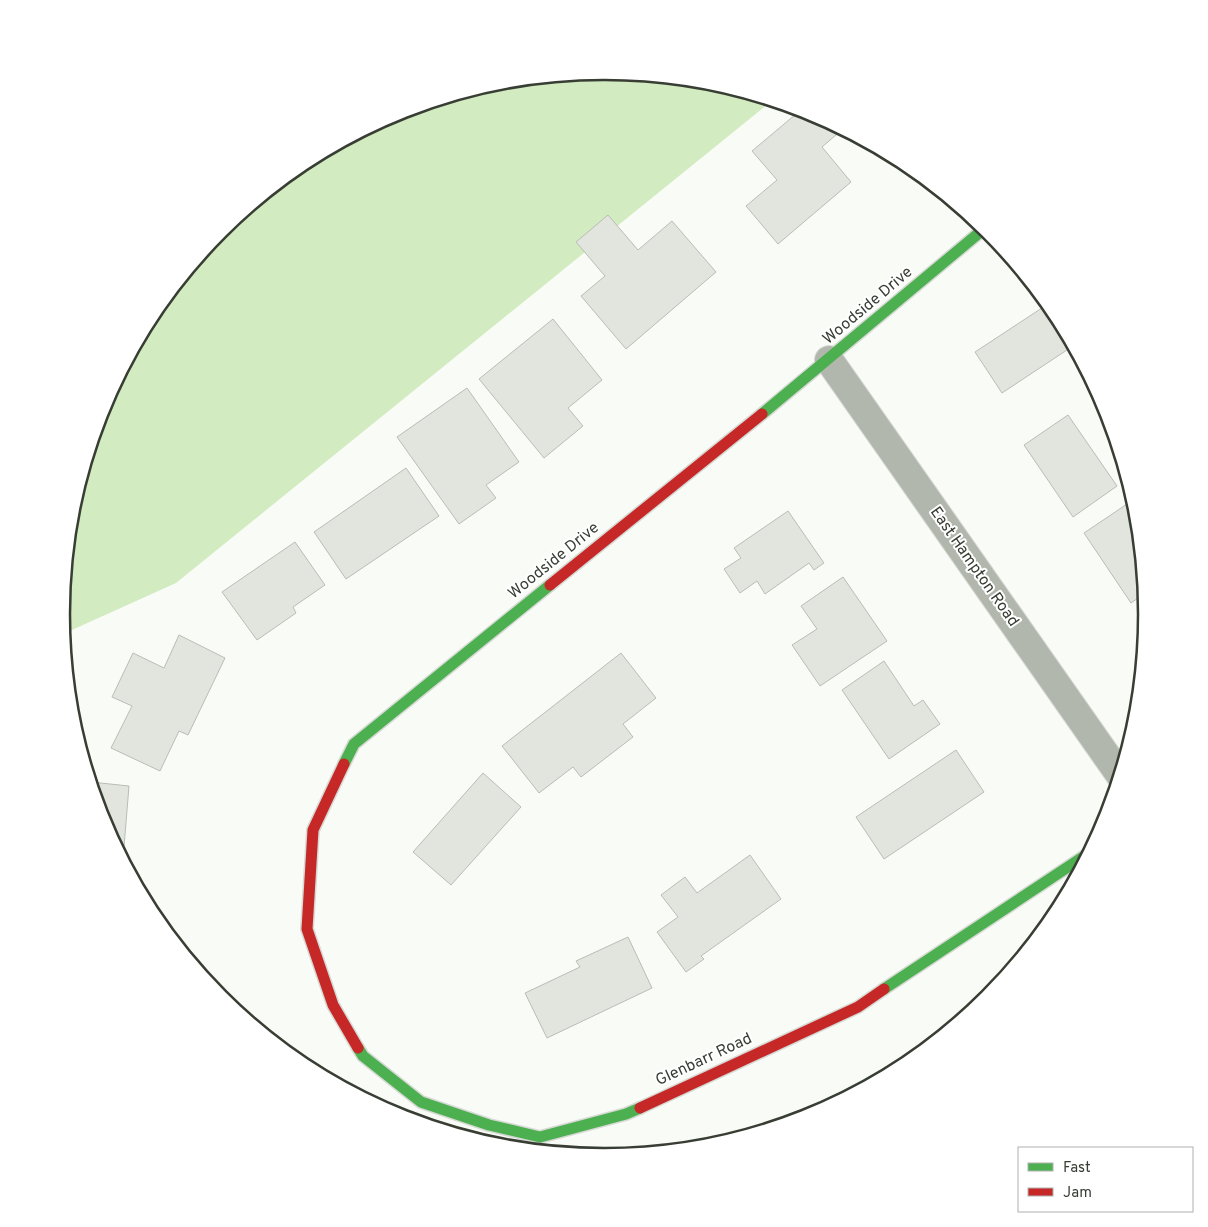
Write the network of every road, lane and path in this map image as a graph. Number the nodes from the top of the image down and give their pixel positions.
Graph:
1 (979, 233) edge
2 (829, 360) junction
3 (1115, 768) edge
4 (1077, 861) edge
5 (333, 1005) joint

1 - 2 street, Woodside Drive
2 - 3 street, East Hampton Road
2 - 5 street, Woodside Drive
4 - 5 street, Glenbarr Road

